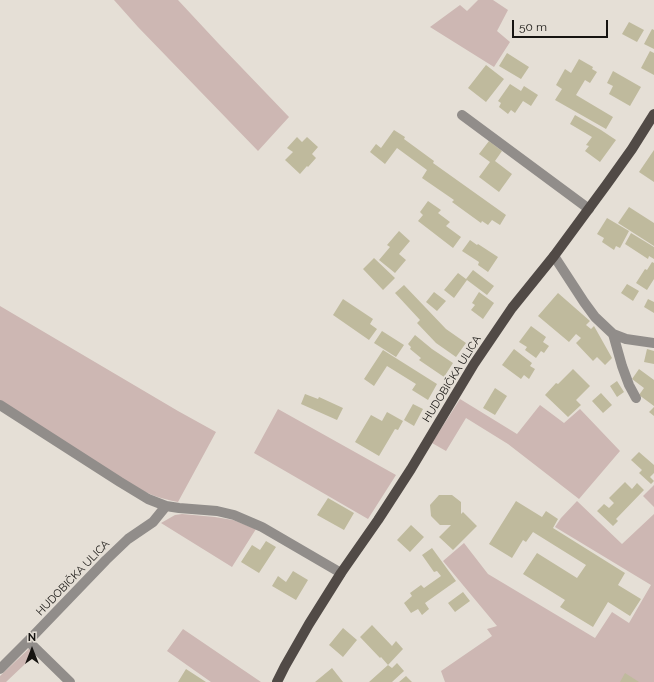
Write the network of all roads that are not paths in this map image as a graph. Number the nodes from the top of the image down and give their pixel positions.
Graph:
1 (654, 114) edge
2 (462, 115) dead end
3 (589, 209) junction
4 (554, 256) junction
5 (613, 334) junction
6 (654, 343) edge
7 (636, 398) dead end
8 (0, 405) edge
9 (166, 506) junction
10 (341, 573) junction
11 (28, 641) junction
12 (0, 669) edge
13 (70, 682) edge
14 (277, 682) edge

1 - 3 main road, HUDOBIČKA ULICA
2 - 3 street
3 - 4 main road, HUDOBIČKA ULICA
4 - 5 street
4 - 10 main road, HUDOBIČKA ULICA
5 - 6 street
5 - 7 street
8 - 9 street
9 - 10 street
9 - 11 street, HUDOBIČKA ULICA
10 - 14 main road, HUDOBIČKA ULICA
11 - 12 street, HUDOBIČKA ULICA
11 - 13 street

